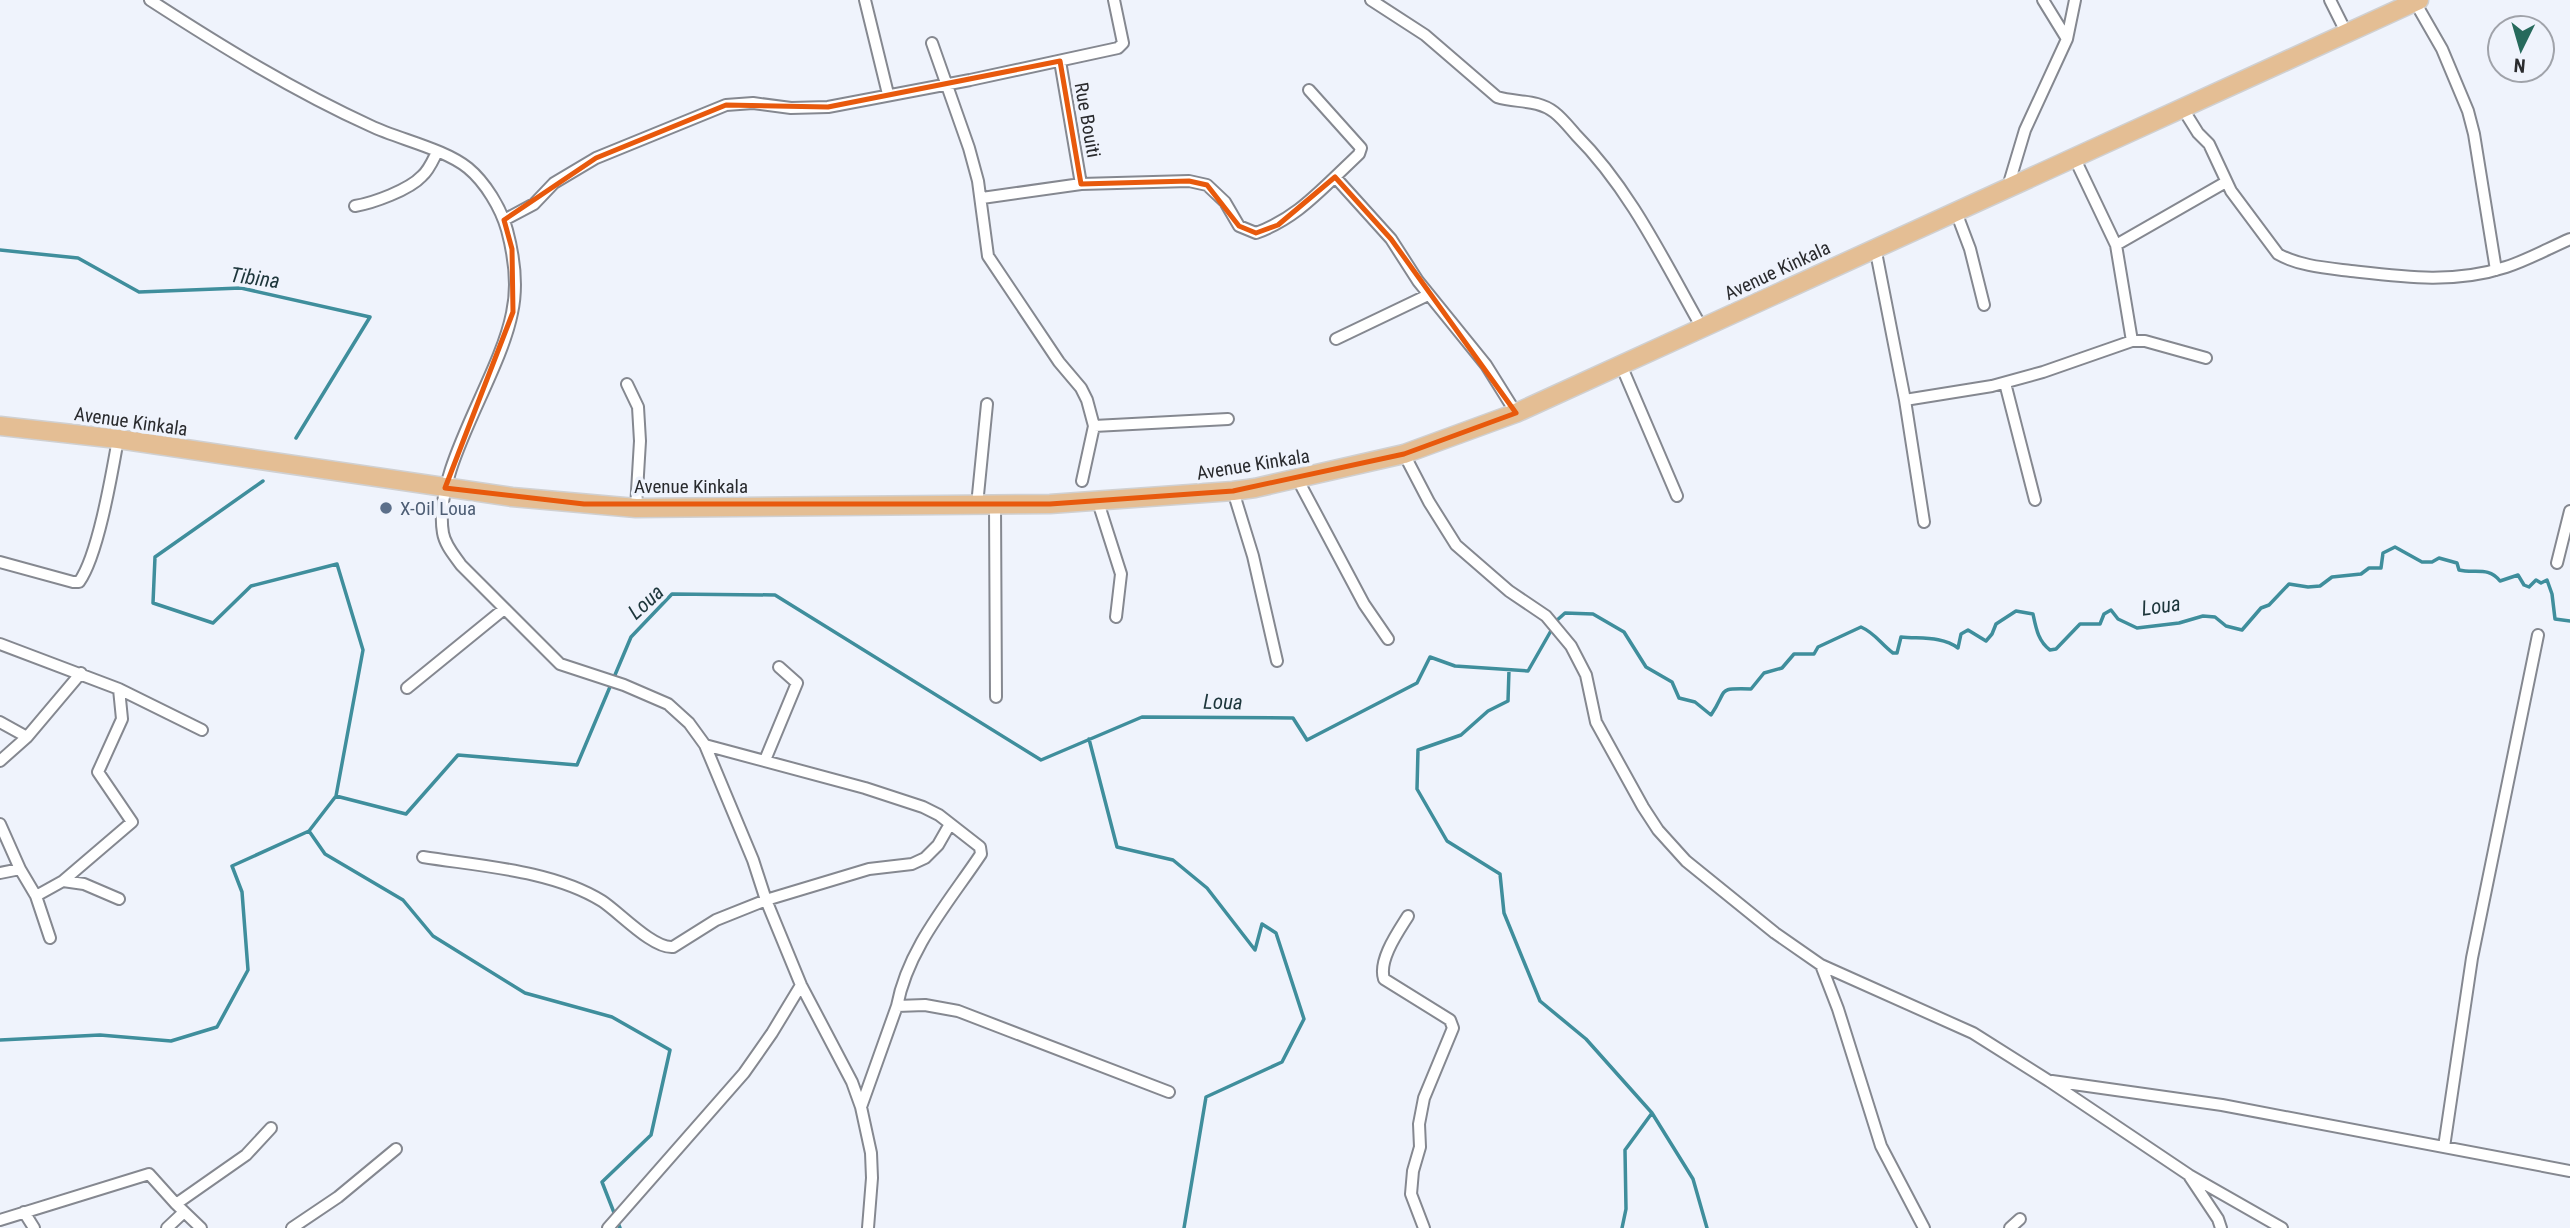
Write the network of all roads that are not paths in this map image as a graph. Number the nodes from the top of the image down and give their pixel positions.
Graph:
1 (150, 0) edge
2 (865, 0) edge
3 (1114, 0) edge
4 (1371, 0) edge
5 (2043, 0) edge
6 (2075, 0) edge
7 (2330, 0) edge
8 (2417, 1) edge
9 (2347, 34) junction
10 (2067, 39) junction
11 (932, 43) dead end
12 (1060, 61) junction
13 (945, 84) junction
14 (1309, 90) dead end
15 (888, 94) junction
16 (2183, 109) junction
17 (437, 152) junction
18 (2074, 157) junction
19 (1335, 177) junction
20 (2227, 182) junction
21 (1082, 184) junction
22 (2007, 190) junction
23 (982, 198) junction
24 (355, 206) dead end
25 (1956, 212) junction
26 (504, 220) junction
27 (2570, 239) edge
28 (2116, 245) junction
29 (1875, 247) junction
30 (2496, 270) junction
31 (1429, 295) junction
32 (1984, 305) dead end
33 (1702, 328) junction
34 (1336, 338) dead end
35 (2132, 341) junction
36 (2206, 358) dead end
37 (1621, 365) junction
38 (2005, 383) junction
39 (627, 384) dead end
40 (1905, 400) junction
41 (987, 404) dead end
42 (1516, 413) junction
43 (1228, 419) dead end
44 (0, 426) edge
45 (1094, 426) junction
46 (118, 439) junction
47 (1404, 454) junction
48 (1298, 480) junction
49 (1082, 481) dead end
50 (445, 488) junction
51 (1233, 491) junction
52 (1677, 496) dead end
53 (2035, 500) dead end
54 (1098, 502) junction
55 (986, 505) junction
56 (636, 508) junction
57 (2570, 511) edge
58 (1924, 522) dead end
59 (0, 562) edge
60 (2557, 563) dead end
61 (504, 609) junction
62 (1116, 617) dead end
63 (2539, 635) dead end
64 (1388, 639) dead end
65 (0, 644) edge
66 (1277, 662) dead end
67 (779, 667) dead end
68 (81, 673) junction
69 (119, 688) junction
70 (407, 688) dead end
71 (996, 697) dead end
72 (0, 722) edge
73 (202, 730) dead end
74 (27, 737) junction
75 (705, 745) junction
76 (765, 760) junction
77 (0, 761) edge
78 (0, 824) edge
79 (950, 824) junction
80 (423, 857) dead end
81 (20, 869) junction
82 (0, 873) edge
83 (63, 881) junction
84 (36, 896) junction
85 (119, 899) dead end
86 (766, 900) junction
87 (1408, 916) dead end
88 (50, 938) dead end
89 (1821, 965) junction
90 (801, 985) junction
91 (897, 1006) junction
92 (2049, 1081) junction
93 (1169, 1092) dead end
94 (861, 1107) junction
95 (271, 1128) dead end
96 (2444, 1147) junction
97 (396, 1149) dead end
98 (2570, 1171) edge
99 (2189, 1175) junction
100 (180, 1208) junction
101 (24, 1212) junction
102 (2020, 1219) dead end
103 (0, 1220) edge
104 (1922, 1225) edge
105 (34, 1228) edge
106 (167, 1228) edge
107 (201, 1228) edge
108 (292, 1228) edge
109 (608, 1228) edge
110 (868, 1228) edge
111 (1424, 1228) edge
112 (1908, 1228) edge
113 (2010, 1228) edge
114 (2221, 1228) edge
115 (2281, 1228) edge

1 - 17 street
2 - 15 street
3 - 12 street
4 - 33 street
5 - 10 street
6 - 10 street
7 - 9 street
8 - 9 main road, Avenue Kinkala
8 - 30 street
9 - 16 main road, Avenue Kinkala
10 - 22 street
11 - 13 street
12 - 13 street
12 - 21 street, Rue Bouiti
13 - 15 street
13 - 23 street
14 - 19 street
15 - 26 street
16 - 18 main road, Avenue Kinkala
16 - 20 street
17 - 24 street
17 - 26 street
18 - 22 main road, Avenue Kinkala
18 - 28 street
19 - 21 street
19 - 31 street
20 - 28 street
20 - 30 street
21 - 23 street
22 - 25 main road, Avenue Kinkala
23 - 45 street
25 - 29 main road, Avenue Kinkala
25 - 32 street
26 - 50 street
27 - 30 street
28 - 35 street
29 - 33 main road, Avenue Kinkala
29 - 40 street
31 - 34 street
31 - 42 street
33 - 37 main road, Avenue Kinkala
35 - 36 street
35 - 38 street
37 - 42 main road, Avenue Kinkala
37 - 52 street
38 - 40 street
38 - 53 street
39 - 56 street
40 - 58 street
41 - 55 street
42 - 47 main road, Avenue Kinkala
43 - 45 street
44 - 46 main road, Avenue Kinkala
45 - 49 street
46 - 50 main road, Avenue Kinkala
46 - 59 street
47 - 48 main road, Avenue Kinkala
47 - 89 street
48 - 51 main road, Avenue Kinkala
48 - 64 street
50 - 56 main road, Avenue Kinkala
50 - 61 street
51 - 54 main road, Avenue Kinkala
51 - 66 street
54 - 55 main road, Avenue Kinkala
54 - 62 street
55 - 56 main road, Avenue Kinkala
55 - 71 street
57 - 60 street
61 - 70 street
61 - 75 street
63 - 96 street
65 - 68 street
67 - 76 street
68 - 69 street
68 - 74 street
69 - 73 street
69 - 83 street
72 - 74 street
74 - 77 street
75 - 76 street
75 - 86 street
76 - 79 street
78 - 81 street
79 - 86 street
79 - 91 street
80 - 86 street
81 - 82 street
81 - 84 street
83 - 84 street
83 - 85 street
84 - 88 street
86 - 90 street
87 - 111 street
89 - 92 street
89 - 104 street
90 - 94 street
90 - 109 street
91 - 93 street
91 - 94 street
92 - 96 street
92 - 99 street
94 - 110 street
95 - 100 street
96 - 98 street
97 - 108 street
99 - 114 street
99 - 115 street
100 - 101 street
100 - 106 street
100 - 107 street
101 - 103 street
101 - 105 street
102 - 113 street
104 - 112 street

